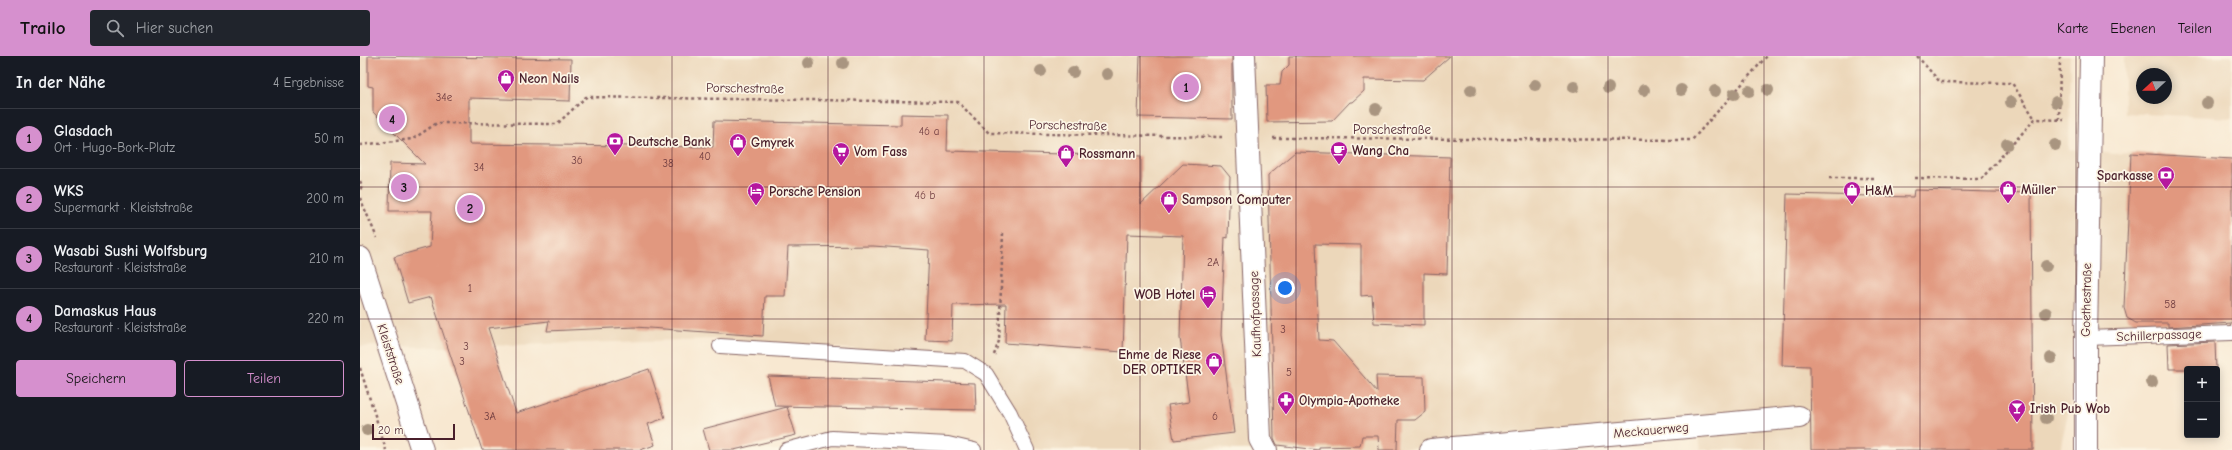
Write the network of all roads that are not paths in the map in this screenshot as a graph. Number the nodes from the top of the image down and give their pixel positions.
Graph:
1 (1244, 56) edge
2 (2090, 56) edge
3 (360, 258) edge
4 (367, 303) edge
5 (2232, 333) edge
6 (2086, 338) junction
7 (720, 346) dead end
8 (1799, 417) dead end
9 (422, 450) edge
10 (786, 450) edge
11 (974, 450) edge
12 (1027, 450) edge
13 (1266, 450) edge
14 (1431, 450) edge
15 (2086, 450) edge

1 - 13 street, Kaufhofpassage
2 - 6 street, Goethestraße
3 - 4 street, Kleiststraße
4 - 9 street, Kleiststraße
5 - 6 lane, Schillerpassage
6 - 15 street, Goethestraße
7 - 12 lane
8 - 14 street, Meckauerweg
10 - 11 lane

